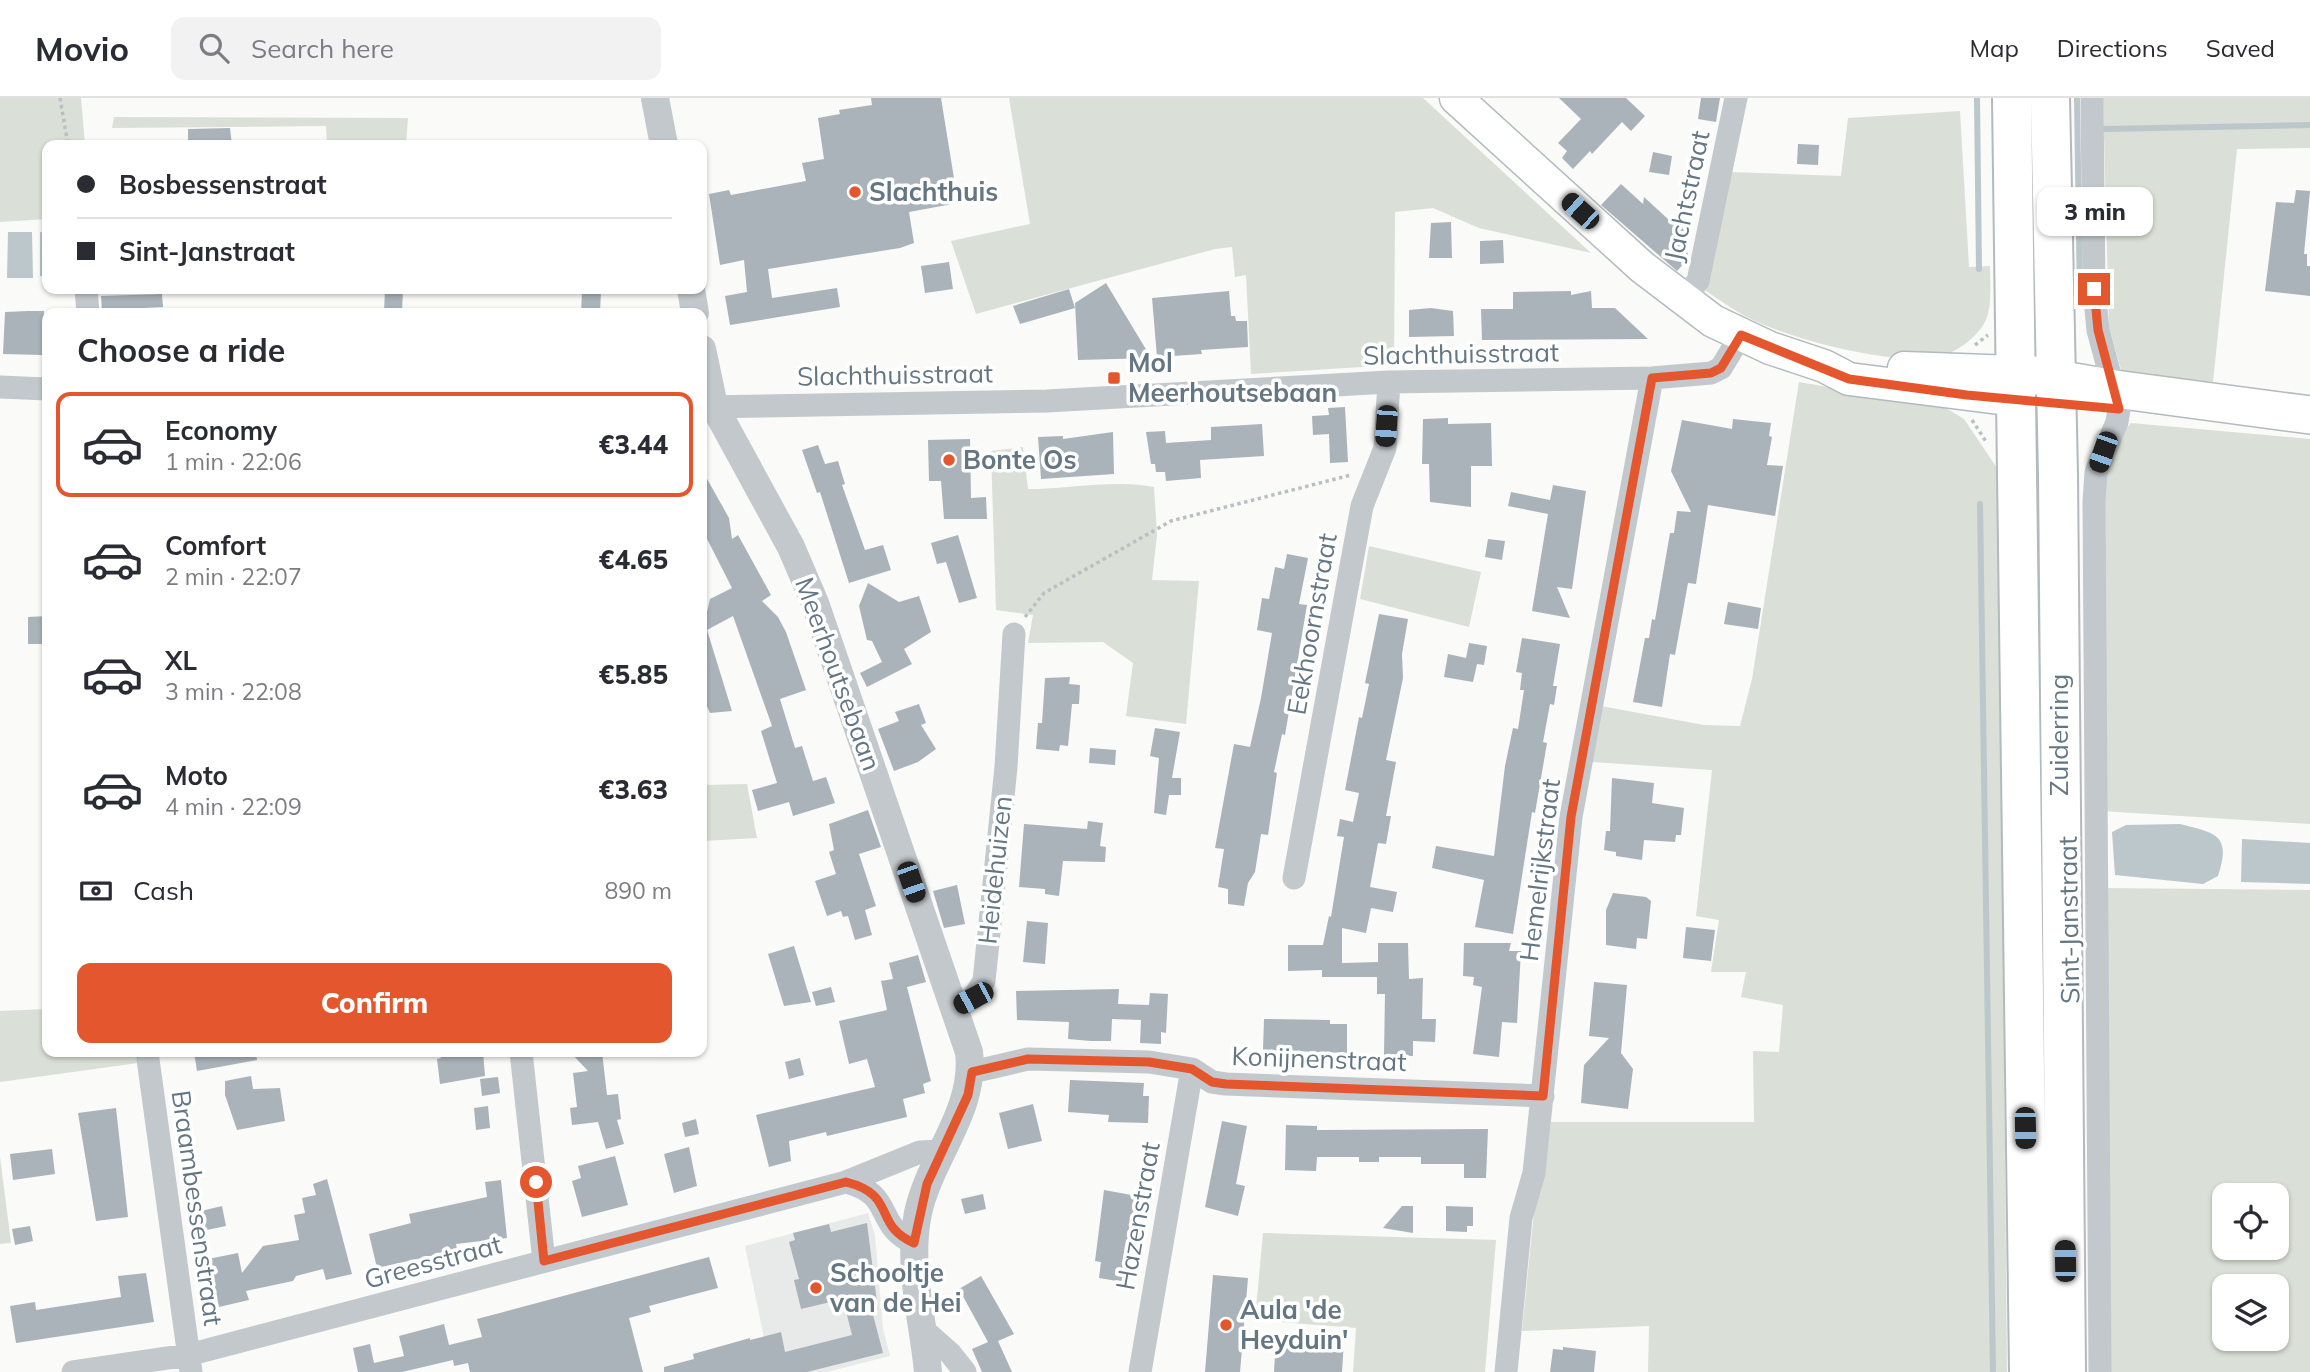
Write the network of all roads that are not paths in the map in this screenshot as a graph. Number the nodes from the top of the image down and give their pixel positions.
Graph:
1 (655, 98) edge
2 (1456, 98) edge
3 (1735, 98) edge
4 (2012, 98) edge
5 (2050, 98) edge
6 (2092, 98) edge
7 (663, 140) edge
8 (1684, 300) junction
9 (1741, 335) junction
10 (1652, 378) junction
11 (1389, 382) junction
12 (2015, 386) junction
13 (0, 387) edge
14 (42, 389) edge
15 (2057, 392) junction
16 (2117, 399) junction
17 (708, 406) edge
18 (2310, 415) edge
19 (1014, 634) road end
20 (1294, 878) dead end
21 (954, 1008) junction
22 (149, 1057) edge
23 (522, 1057) edge
24 (1192, 1069) junction
25 (972, 1072) junction
26 (1543, 1096) junction
27 (941, 1151) junction
28 (846, 1182) junction
29 (914, 1243) junction
30 (544, 1261) junction
31 (924, 1330) junction
32 (190, 1363) edge
33 (73, 1372) edge
34 (928, 1372) edge
35 (965, 1372) edge
36 (1140, 1372) edge
37 (1506, 1372) edge
38 (2029, 1372) edge
39 (2066, 1372) edge
40 (2100, 1372) edge

1 - 7 street
2 - 8 main road
3 - 8 street, Jachtstraat
4 - 12 highway, Zuiderring
5 - 15 highway, Zuiderring
6 - 16 street
8 - 9 main road
9 - 10 street, Slachthuisstraat
9 - 12 main road
10 - 11 street, Slachthuisstraat
10 - 26 street, Hemelrijkstraat
11 - 17 street, Slachthuisstraat
11 - 20 street, Eekhoornstraat
12 - 15 main road
12 - 38 highway, Zuiderring
13 - 14 street
15 - 16 main road
15 - 39 highway, Zuiderring
16 - 18 main road
16 - 40 street, Sint-Janstraat
17 - 21 street, Meerhoutsebaan
19 - 21 street, Heidehuizen
21 - 25 street
22 - 32 street, Braambessenstraat
23 - 30 street
24 - 25 street, Konijnenstraat
24 - 26 street, Konijnenstraat
24 - 36 street, Hazenstraat
25 - 27 street
26 - 37 street, Hemelrijkstraat
27 - 28 street, Greesstraat
27 - 29 street
28 - 29 street
28 - 30 street, Greesstraat
29 - 31 street
30 - 32 street, Greesstraat
31 - 34 street
31 - 35 street
32 - 33 street, Greesstraat

